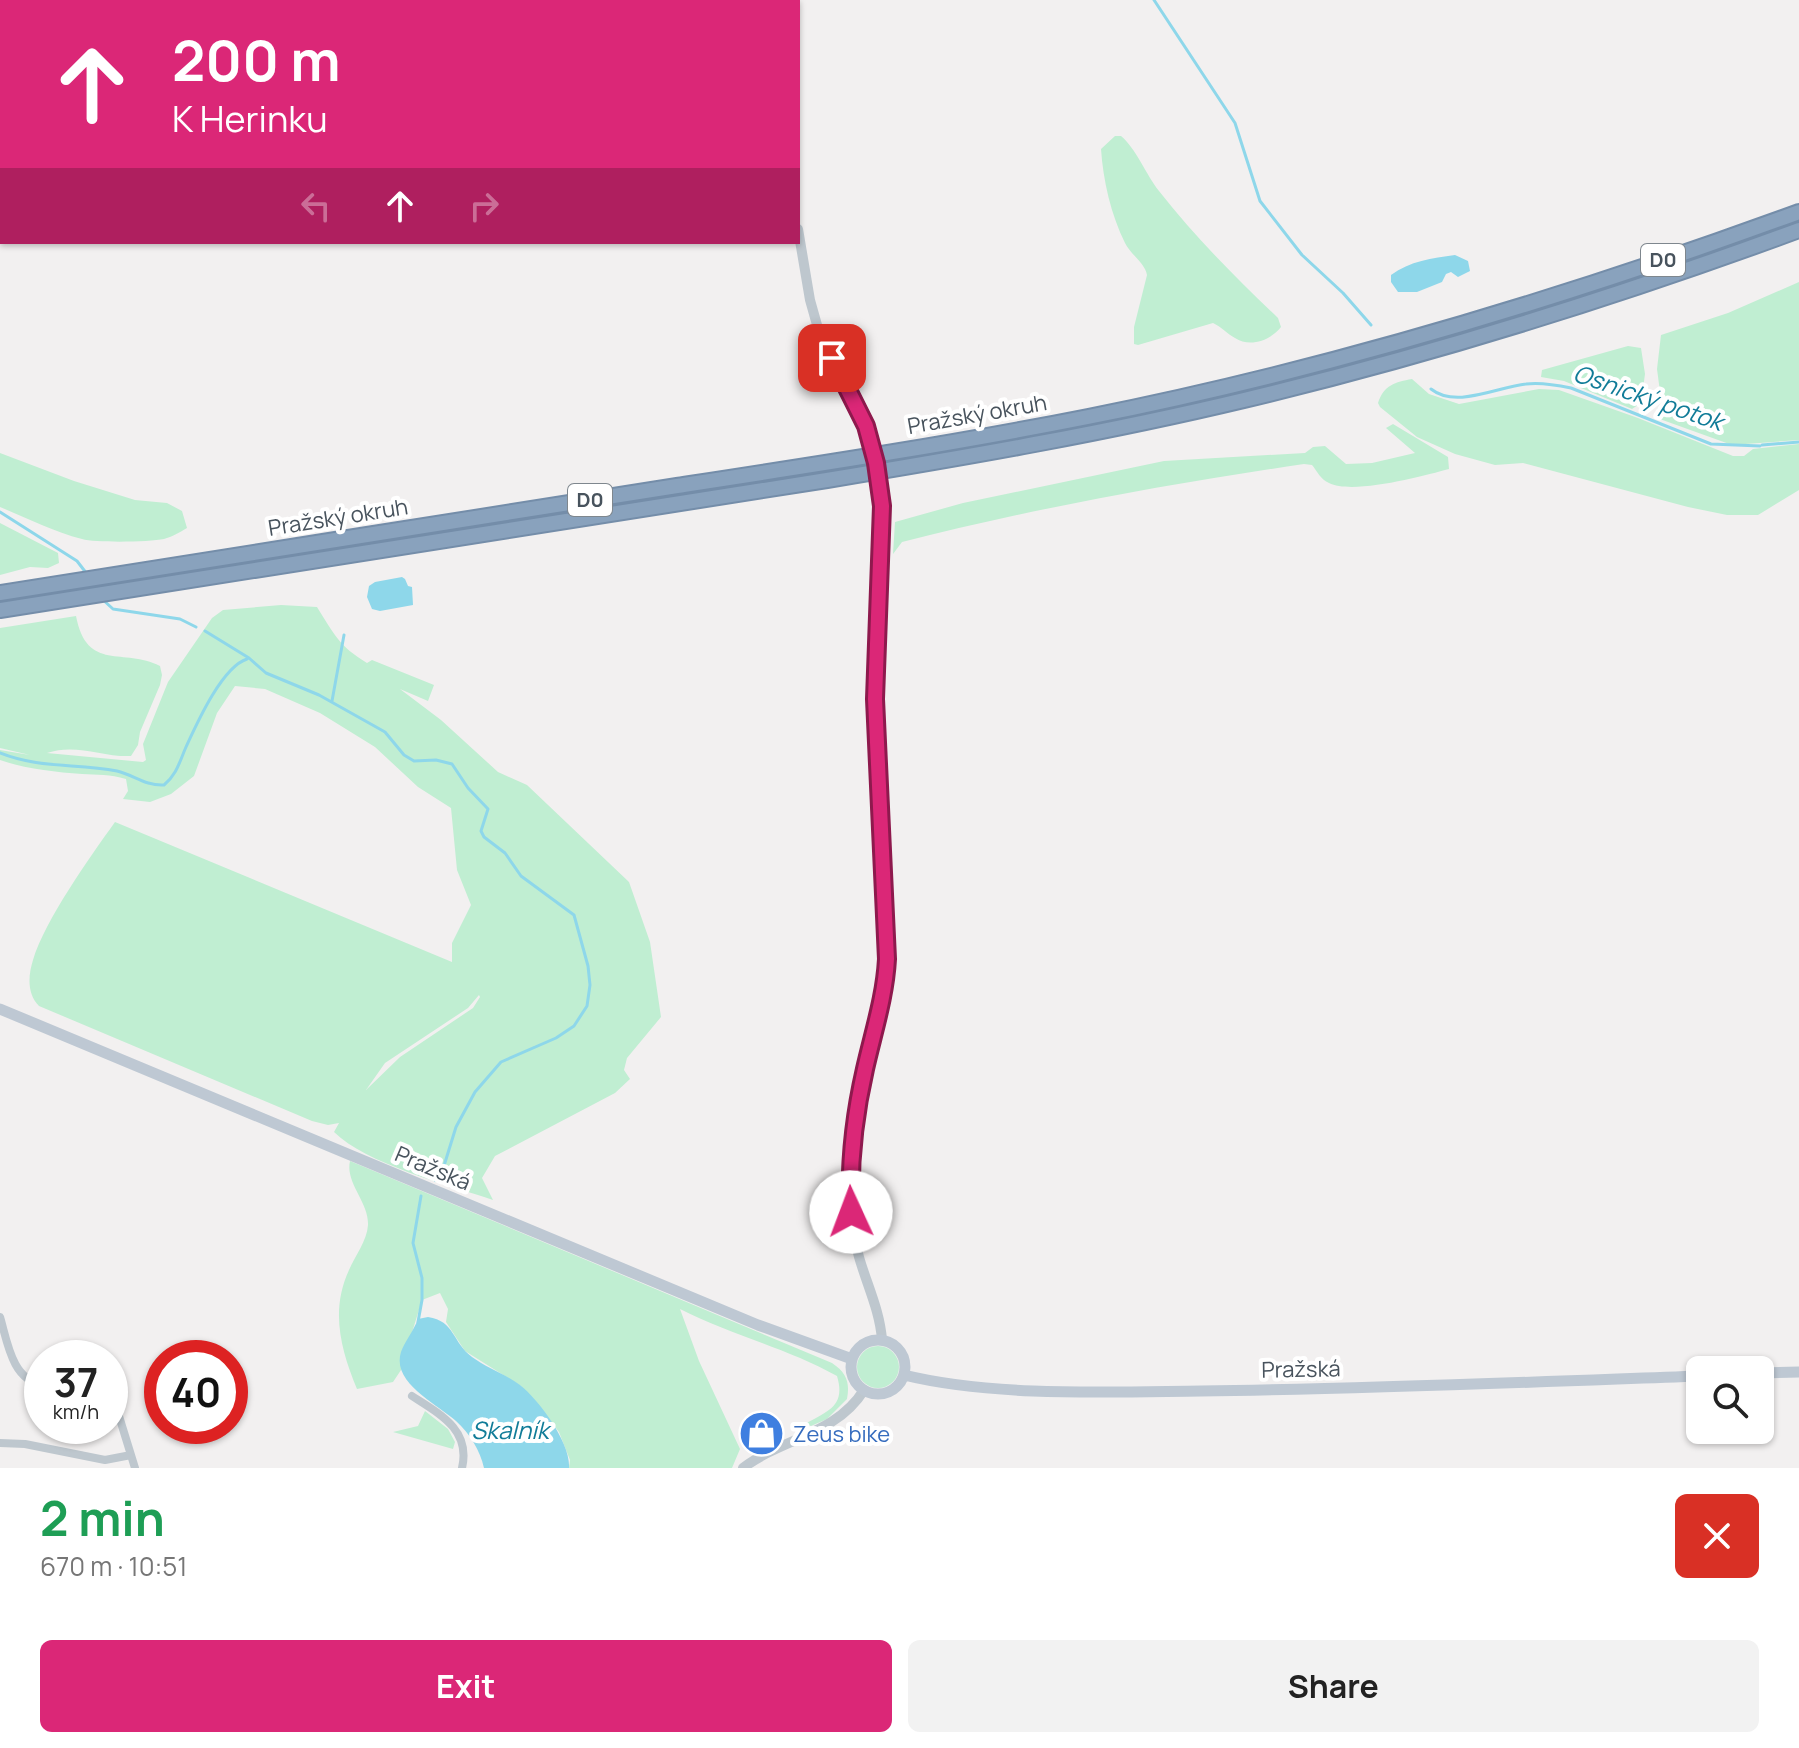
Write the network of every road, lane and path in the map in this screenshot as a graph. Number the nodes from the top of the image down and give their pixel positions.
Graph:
1 (1799, 212) edge
2 (1799, 230) edge
3 (800, 241) edge
4 (0, 593) edge
5 (0, 610) edge
6 (0, 1009) edge
7 (0, 1317) edge
8 (3, 1338) edge
9 (882, 1340) junction
10 (852, 1359) junction
11 (1799, 1372) edge
12 (1774, 1373) edge
13 (904, 1375) junction
14 (24, 1376) edge
15 (1686, 1376) edge
16 (864, 1390) junction
17 (412, 1396) dead end
18 (0, 1443) edge
19 (128, 1444) edge
20 (131, 1455) junction
21 (135, 1468) edge
22 (462, 1468) edge
23 (743, 1468) edge

1 - 4 highway, Pražský okruh / D0
2 - 5 highway, Pražský okruh / D0
3 - 9 street, bridge
6 - 10 main road, Pražská
7 - 8 street
8 - 14 street
9 - 10 main road
9 - 13 main road
10 - 16 main road
11 - 12 main road
13 - 15 main road, Pražská
13 - 16 main road
16 - 23 street
17 - 22 street
18 - 20 street
19 - 20 street
20 - 21 street

